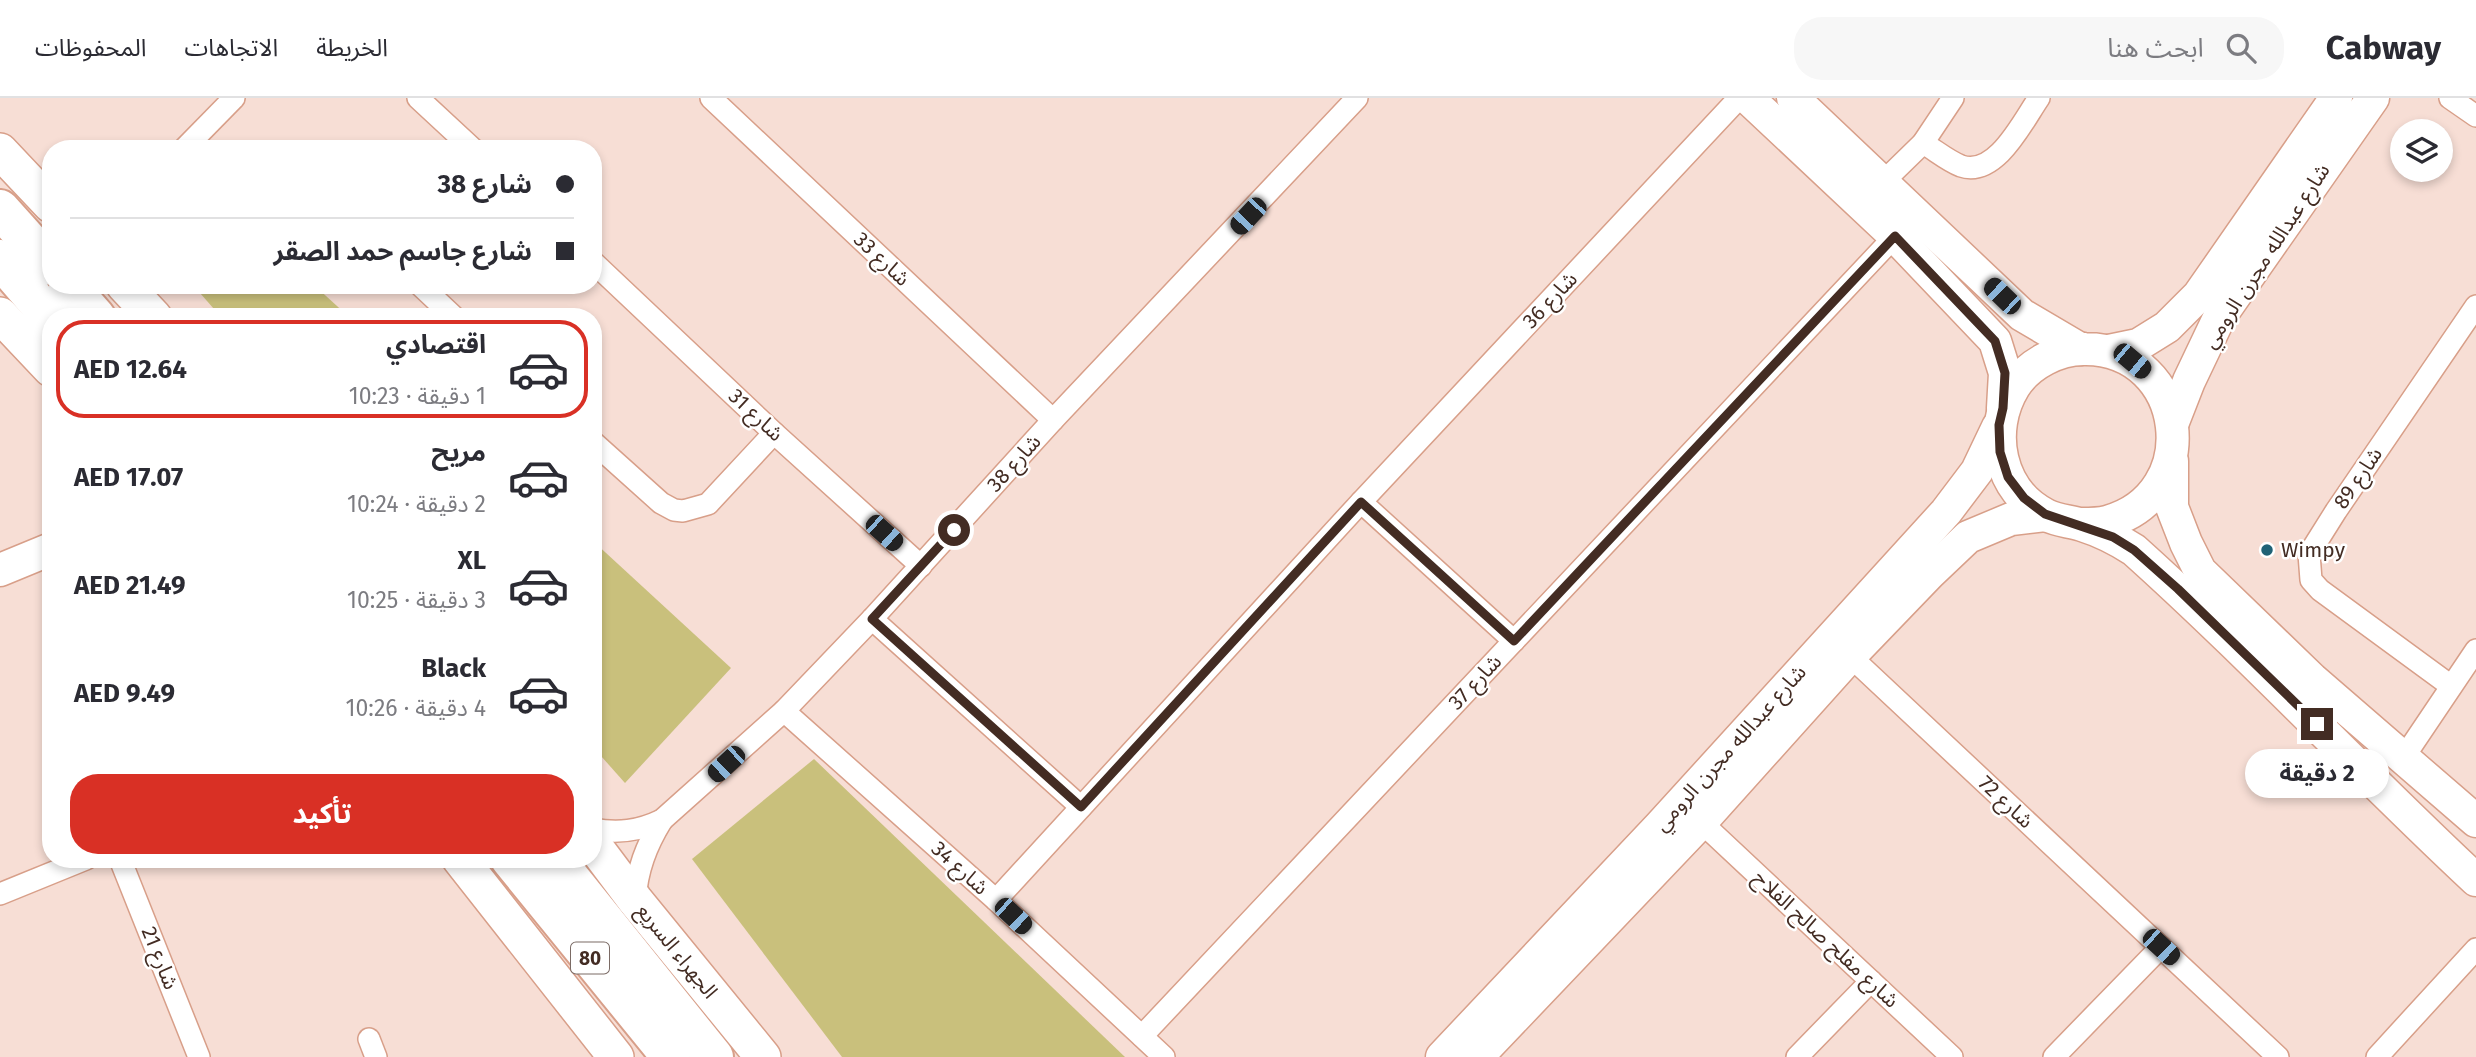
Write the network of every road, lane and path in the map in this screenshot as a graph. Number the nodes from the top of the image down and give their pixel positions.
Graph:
1 (234, 98) edge
2 (418, 98) edge
3 (711, 98) edge
4 (1357, 98) edge
5 (1739, 98) edge
6 (1748, 98) edge
7 (1793, 98) edge
8 (1954, 98) edge
9 (2039, 98) edge
10 (2336, 98) edge
11 (2372, 98) edge
12 (2450, 98) edge
13 (2476, 116) edge
14 (193, 140) edge
15 (463, 140) edge
16 (1923, 143) junction
17 (0, 150) edge
18 (1883, 182) junction
19 (42, 195) edge
20 (0, 209) edge
21 (1895, 236) junction
22 (42, 256) edge
23 (0, 259) edge
24 (602, 271) edge
25 (76, 294) edge
26 (132, 294) edge
27 (429, 294) edge
28 (2476, 306) edge
29 (42, 308) edge
30 (88, 308) edge
31 (146, 308) edge
32 (444, 308) edge
33 (0, 315) edge
34 (2095, 350) junction
35 (42, 359) edge
36 (2001, 417) junction
37 (1053, 420) junction
38 (2173, 422) junction
39 (774, 433) junction
40 (602, 450) edge
41 (2172, 454) junction
42 (1361, 502) junction
43 (2045, 514) junction
44 (2081, 524) junction
45 (42, 552) edge
46 (4, 563) edge
47 (921, 566) junction
48 (872, 619) junction
49 (1514, 641) junction
50 (2476, 649) edge
51 (1850, 656) junction
52 (2451, 686) junction
53 (783, 711) junction
54 (2404, 757) junction
55 (1081, 807) junction
56 (662, 820) junction
57 (2476, 821) edge
58 (1701, 822) junction
59 (2476, 826) edge
60 (602, 830) edge
61 (602, 856) edge
62 (64, 868) edge
63 (124, 868) edge
64 (467, 868) edge
65 (517, 868) edge
66 (562, 868) edge
67 (2468, 872) edge
68 (0, 894) edge
69 (635, 900) junction
70 (996, 900) junction
71 (2161, 947) junction
72 (2476, 949) edge
73 (1871, 981) junction
74 (1142, 1036) junction
75 (200, 1057) edge
76 (616, 1057) edge
77 (671, 1057) edge
78 (714, 1057) edge
79 (763, 1057) edge
80 (1164, 1057) edge
81 (1442, 1057) edge
82 (1477, 1057) edge
83 (1797, 1057) edge
84 (1952, 1057) edge
85 (2054, 1057) edge
86 (2278, 1057) edge
87 (2377, 1057) edge

1 - 14 street
2 - 15 street
3 - 37 street, شارع 33
4 - 37 street, شارع 38
5 - 42 street, شارع 36
6 - 21 main road
7 - 18 main road
8 - 16 street
9 - 16 street
10 - 34 main road, شارع عبدالله مجرن الرومي
11 - 38 main road, شارع عبدالله مجرن الرومي
12 - 13 street
16 - 18 street
17 - 19 main road
18 - 34 main road
20 - 22 highway
21 - 36 main road
21 - 49 street, شارع 37
23 - 29 highway
24 - 39 street, شارع 31
25 - 30 highway
26 - 31 main road
27 - 32 street
28 - 52 street, شارع 89
33 - 35 main road
34 - 36 main road
34 - 38 main road
36 - 43 main road
36 - 81 main road, شارع عبدالله مجرن الرومي
37 - 47 street, شارع 38
38 - 41 main road
39 - 40 street
39 - 47 street, شارع 31
41 - 44 main road
41 - 54 main road
42 - 49 street
42 - 55 street, شارع 36
43 - 44 main road
43 - 51 main road, شارع عبدالله مجرن الرومي
44 - 67 main road
45 - 46 main road
47 - 48 street, شارع 38
48 - 53 street, شارع 38
48 - 55 street
49 - 74 street, شارع 37
50 - 52 street
51 - 58 main road, شارع عبدالله مجرن الرومي
51 - 71 street, شارع 72
52 - 54 street
53 - 56 street, شارع 38
53 - 70 street, شارع 34
54 - 57 main road
55 - 70 street, شارع 36
56 - 60 street, شارع 38
56 - 69 street, شارع 38
58 - 73 street, شارع مفلح صالح الفلاح
58 - 82 main road, شارع عبدالله مجرن الرومي
59 - 67 main road
61 - 69 main road, الجهراء السريع
62 - 68 street
63 - 75 street, شارع 21
64 - 76 main road
65 - 77 highway, 80
66 - 78 highway, الجهراء السريع / 80
69 - 79 main road, الجهراء السريع
70 - 74 street, شارع 34
71 - 85 street
71 - 86 street, شارع 72
72 - 87 street
73 - 83 street
73 - 84 street, شارع مفلح صالح الفلاح
74 - 80 street, شارع 34

